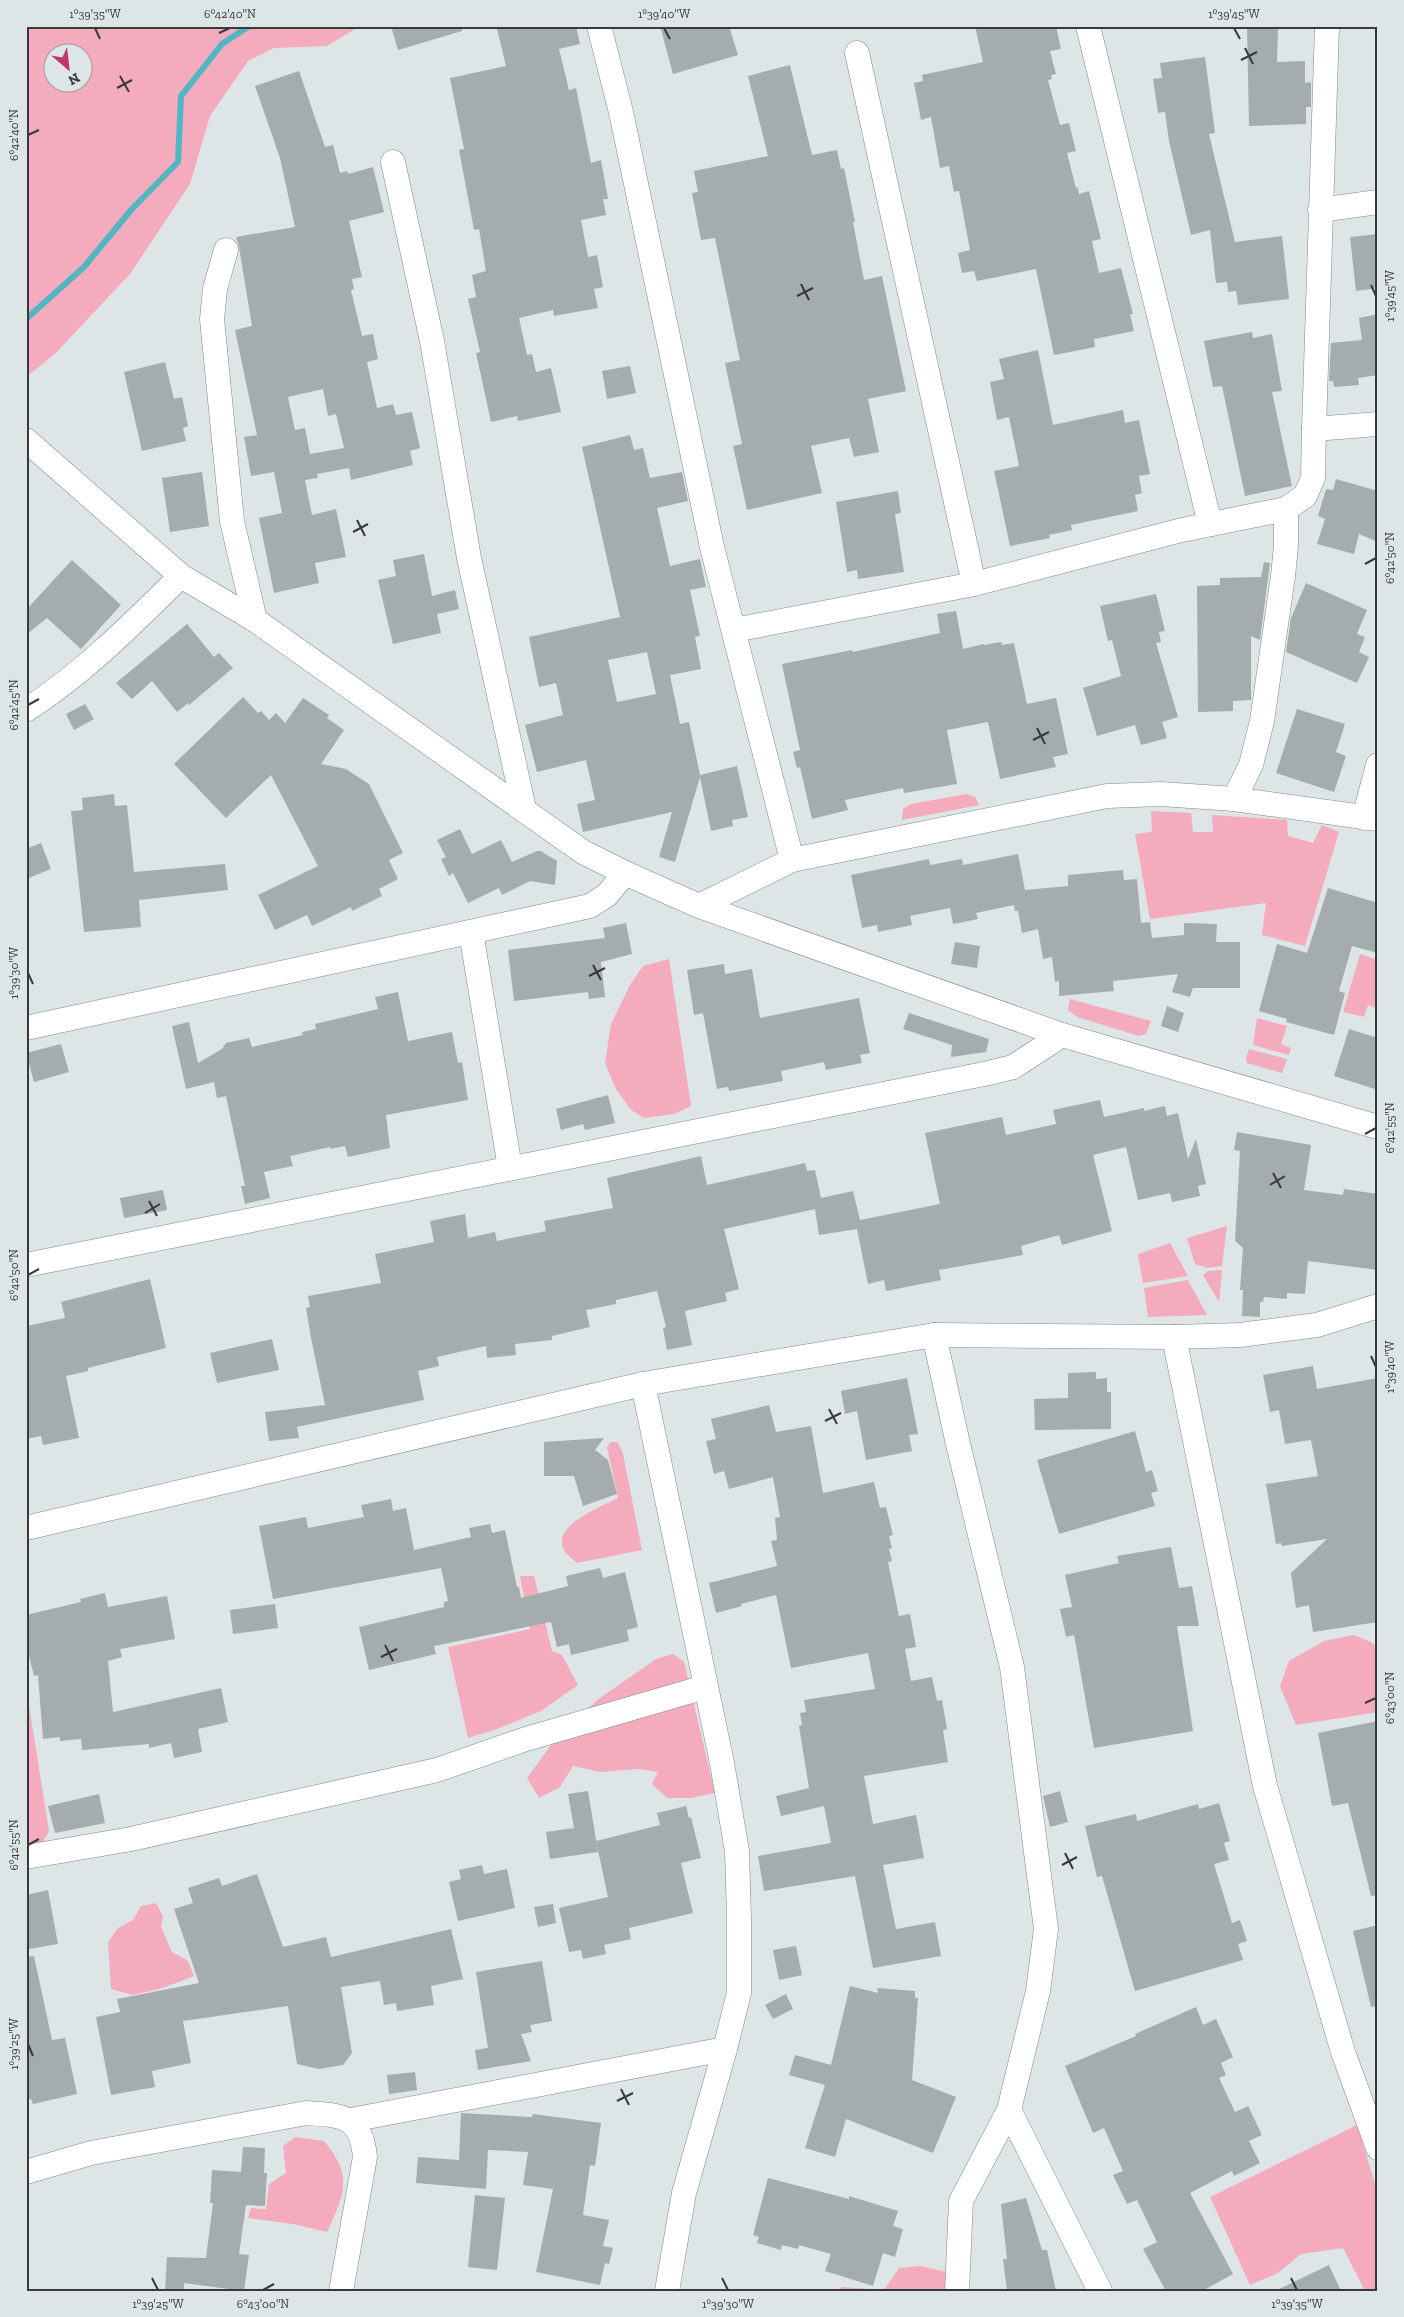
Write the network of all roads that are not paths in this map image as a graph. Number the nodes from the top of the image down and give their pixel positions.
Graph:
1 (599, 26) edge
2 (1088, 26) edge
3 (1327, 26) edge
4 (857, 53) dead end
5 (393, 162) dead end
6 (1378, 202) edge
7 (1320, 210) junction
8 (226, 250) dead end
9 (1378, 424) edge
10 (1314, 429) junction
11 (26, 440) edge
12 (1286, 510) junction
13 (1210, 524) junction
14 (181, 576) junction
15 (974, 584) junction
16 (254, 620) junction
17 (734, 630) junction
18 (26, 710) edge
19 (1378, 765) edge
20 (1234, 799) junction
21 (524, 809) junction
22 (1371, 818) edge
23 (792, 860) junction
24 (624, 873) junction
25 (699, 906) junction
26 (471, 932) junction
27 (26, 1028) edge
28 (1062, 1035) junction
29 (1378, 1127) edge
30 (510, 1168) junction
31 (26, 1265) edge
32 (1378, 1306) edge
33 (934, 1335) junction
34 (1174, 1337) junction
35 (643, 1384) junction
36 (26, 1528) edge
37 (705, 1687) junction
38 (26, 1857) edge
39 (725, 2049) junction
40 (1009, 2110) junction
41 (351, 2120) junction
42 (1378, 2148) edge
43 (26, 2172) edge
44 (341, 2291) edge
45 (667, 2291) edge
46 (957, 2291) edge
47 (1100, 2291) edge

1 - 17 street
2 - 13 street
3 - 7 street
4 - 15 street
5 - 21 street
6 - 7 street
7 - 10 street
8 - 16 street
9 - 10 street
10 - 12 street
11 - 14 street
12 - 13 street
12 - 20 street
13 - 15 street
14 - 16 street
14 - 18 street
15 - 17 street
16 - 21 street
17 - 23 street
19 - 22 street
20 - 22 street
20 - 23 street
21 - 24 street
23 - 25 street
24 - 25 street
24 - 26 street
25 - 28 street
26 - 27 street
26 - 30 street
28 - 29 street
28 - 30 street
30 - 31 street
32 - 34 street
33 - 34 street
33 - 35 street
33 - 40 street
34 - 42 street
35 - 36 street
35 - 37 street
37 - 38 street
37 - 39 street
39 - 41 street
39 - 45 street
40 - 46 street
40 - 47 street
41 - 43 street
41 - 44 street

